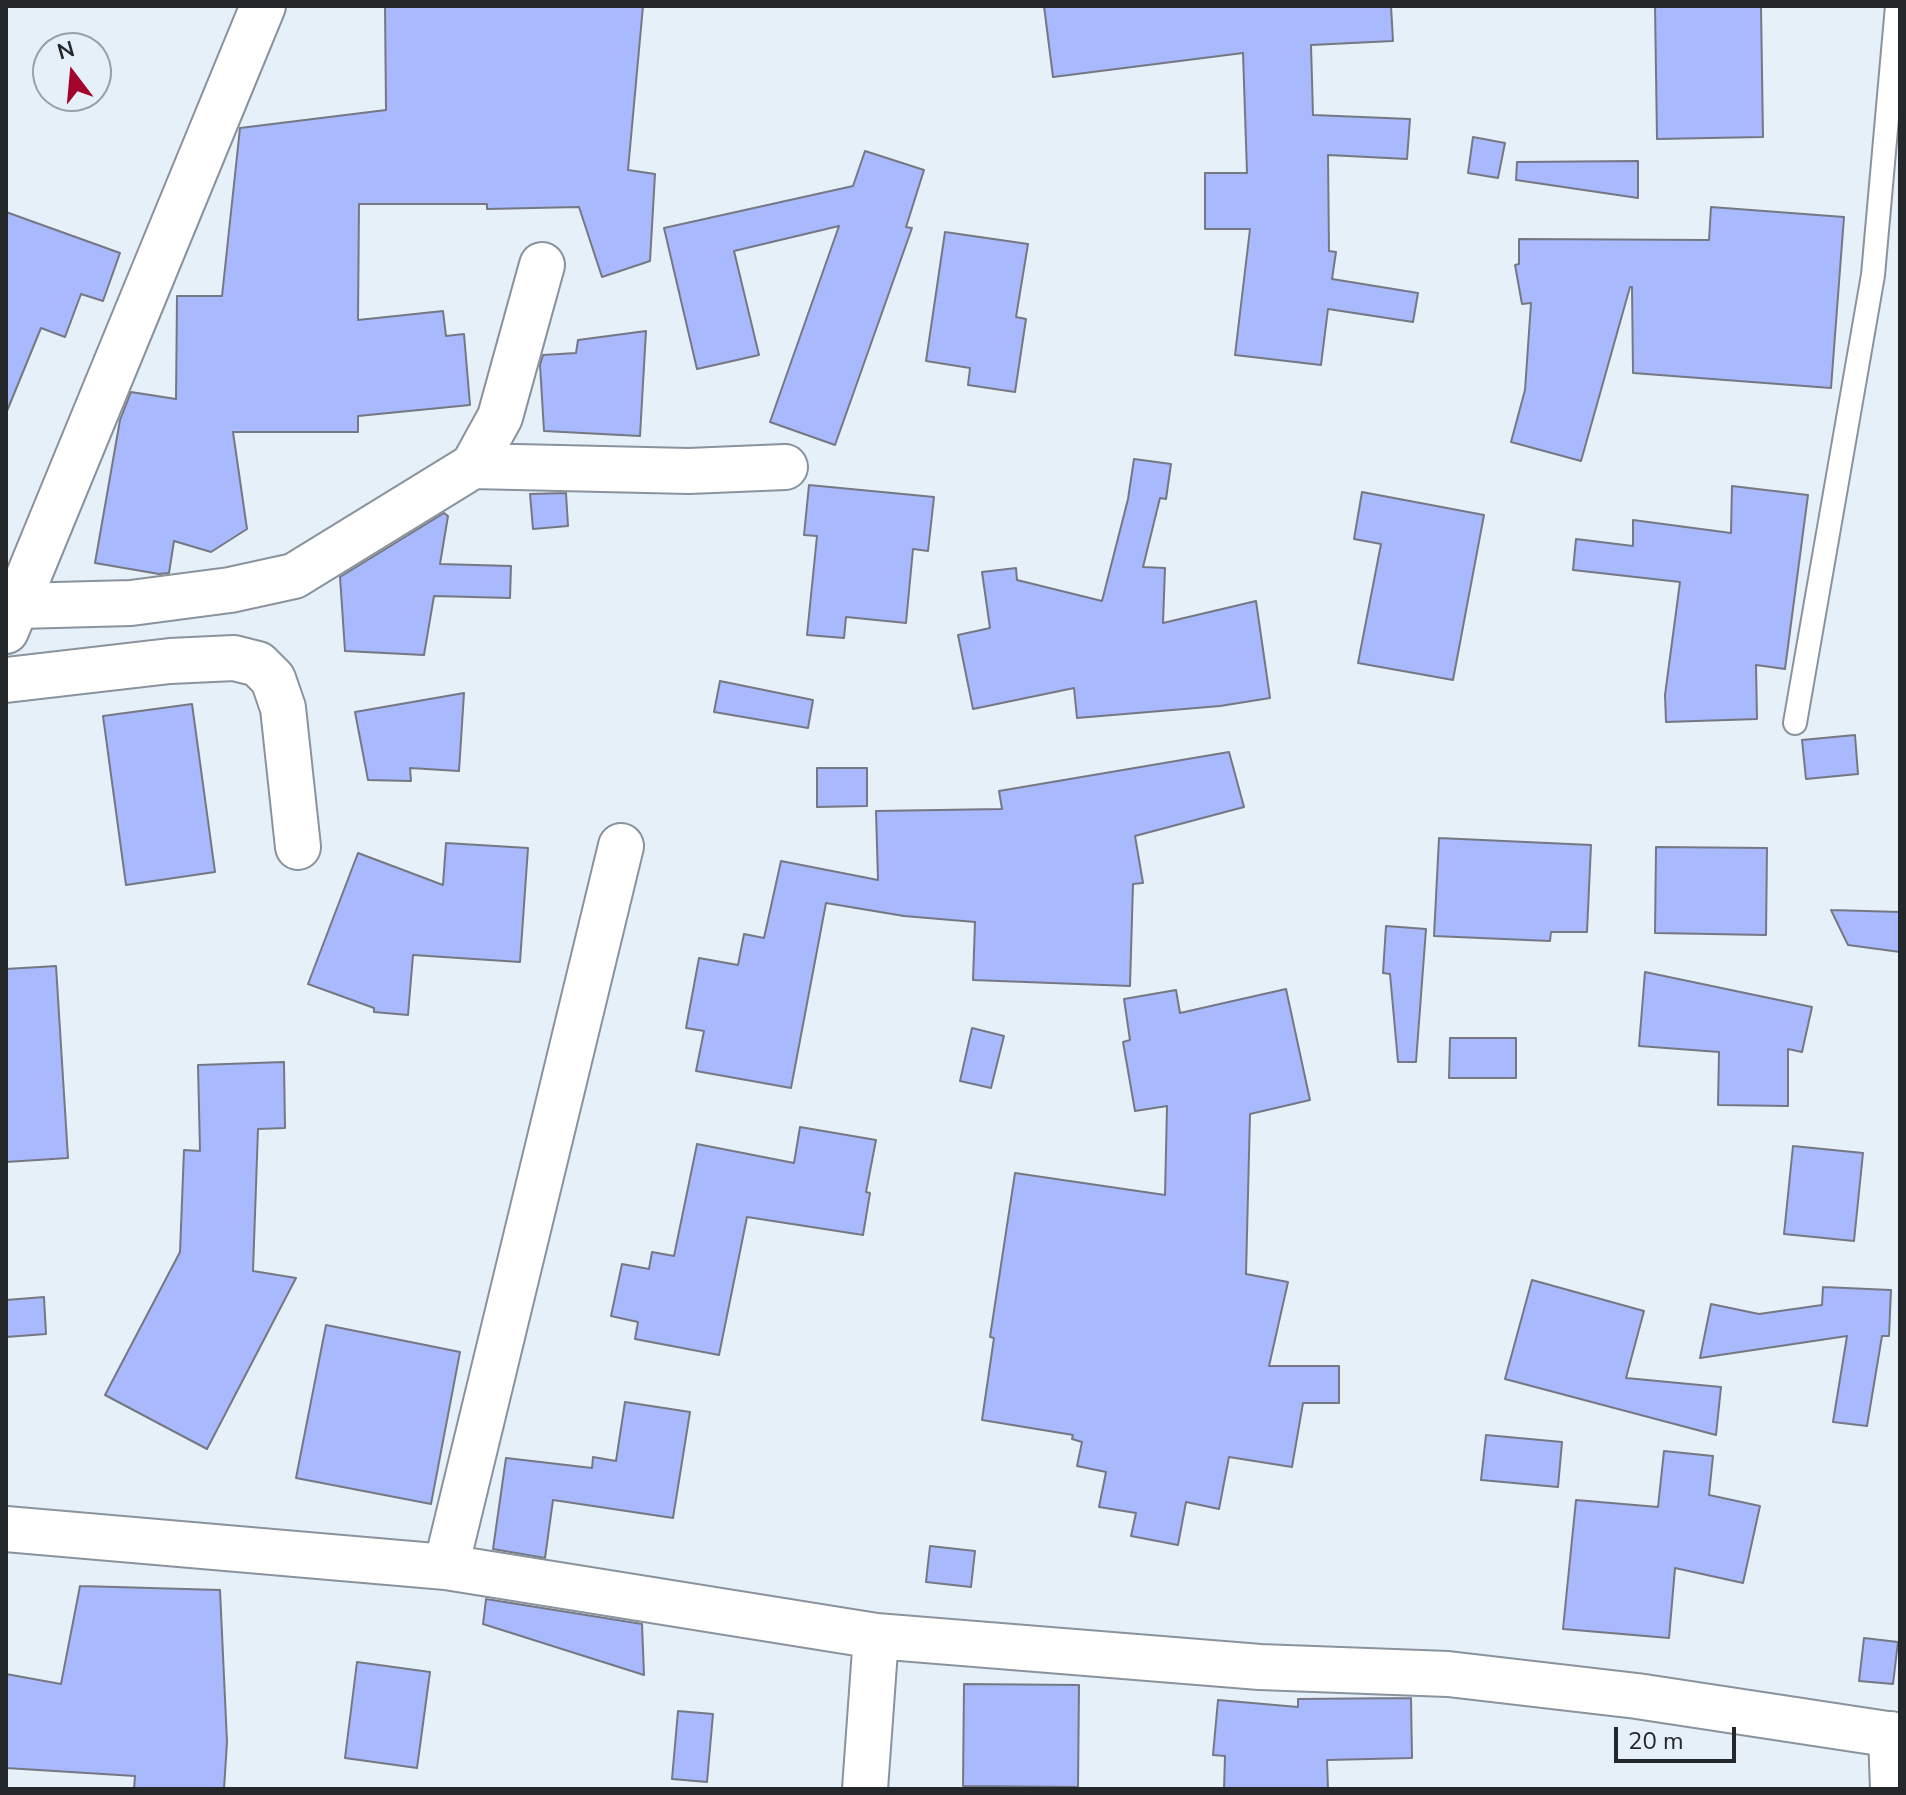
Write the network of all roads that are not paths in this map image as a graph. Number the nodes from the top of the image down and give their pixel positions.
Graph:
1 (263, 6) edge
2 (1897, 6) edge
3 (542, 265) dead end
4 (473, 466) junction
5 (785, 467) dead end
6 (12, 618) edge
7 (6, 680) edge
8 (1795, 723) dead end
9 (621, 846) dead end
10 (298, 847) dead end
11 (6, 1529) edge
12 (446, 1567) junction
13 (876, 1636) junction
14 (1896, 1735) edge
15 (865, 1789) edge
16 (1893, 1789) edge

1 - 6 street
2 - 8 lane
3 - 4 street
4 - 5 street
4 - 6 street
7 - 10 street
9 - 12 street
11 - 12 street
12 - 13 street
13 - 14 street
13 - 15 street
14 - 16 street

